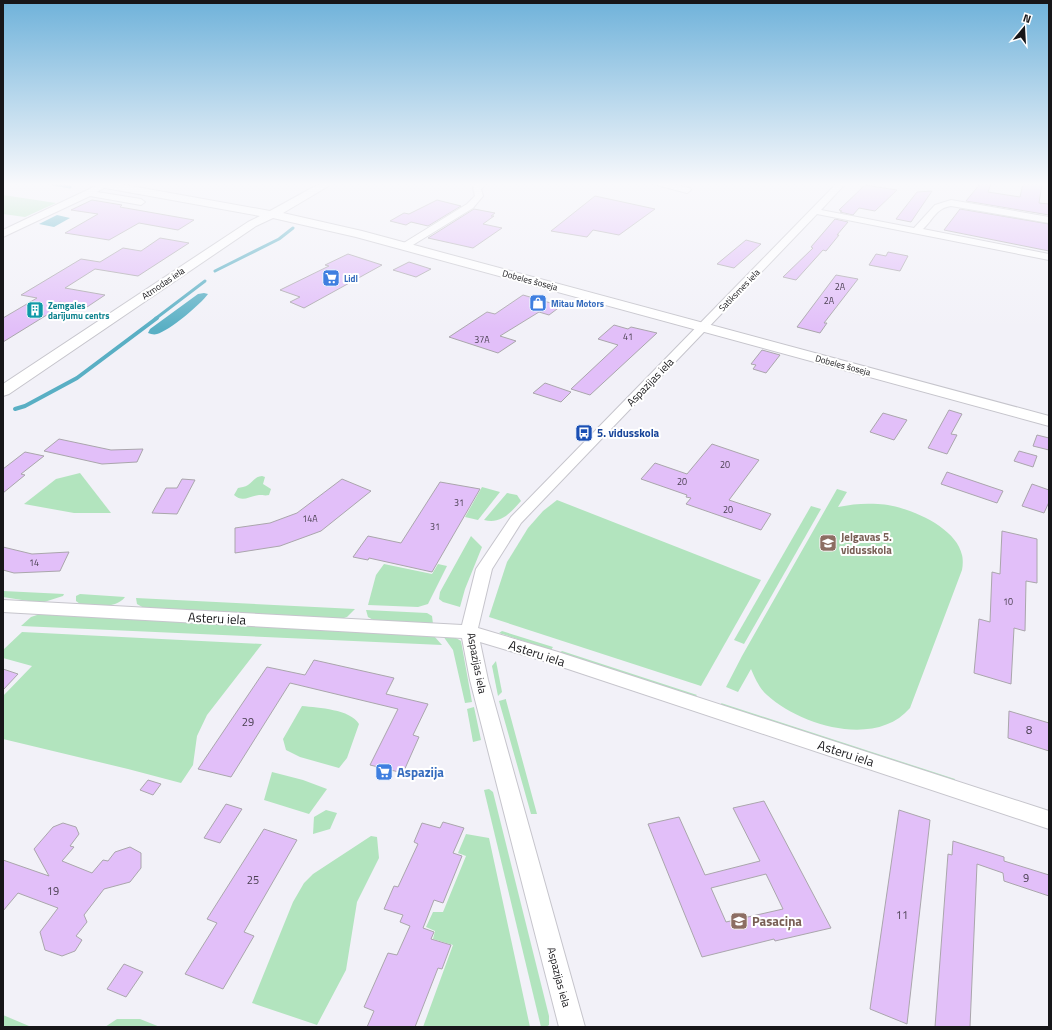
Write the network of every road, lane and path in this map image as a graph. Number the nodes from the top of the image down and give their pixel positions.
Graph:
1 (240, 232) edge
2 (349, 232) edge
3 (428, 232) edge
4 (795, 232) edge
5 (920, 232) edge
6 (405, 246) junction
7 (1049, 257) edge
8 (703, 327) junction
9 (3, 391) edge
10 (1049, 421) edge
11 (3, 606) edge
12 (469, 632) junction
13 (1049, 820) edge
14 (572, 1027) edge

1 - 9 main road, Atmodas iela
2 - 6 main road, Dobeles šoseja
3 - 6 street
4 - 8 street, Satiksmes iela
5 - 7 street
6 - 8 main road, Dobeles šoseja
8 - 10 main road, Dobeles šoseja
8 - 12 street, Aspazijas iela
11 - 12 street, Asteru iela
12 - 13 street, Asteru iela
12 - 14 street, Aspazijas iela

